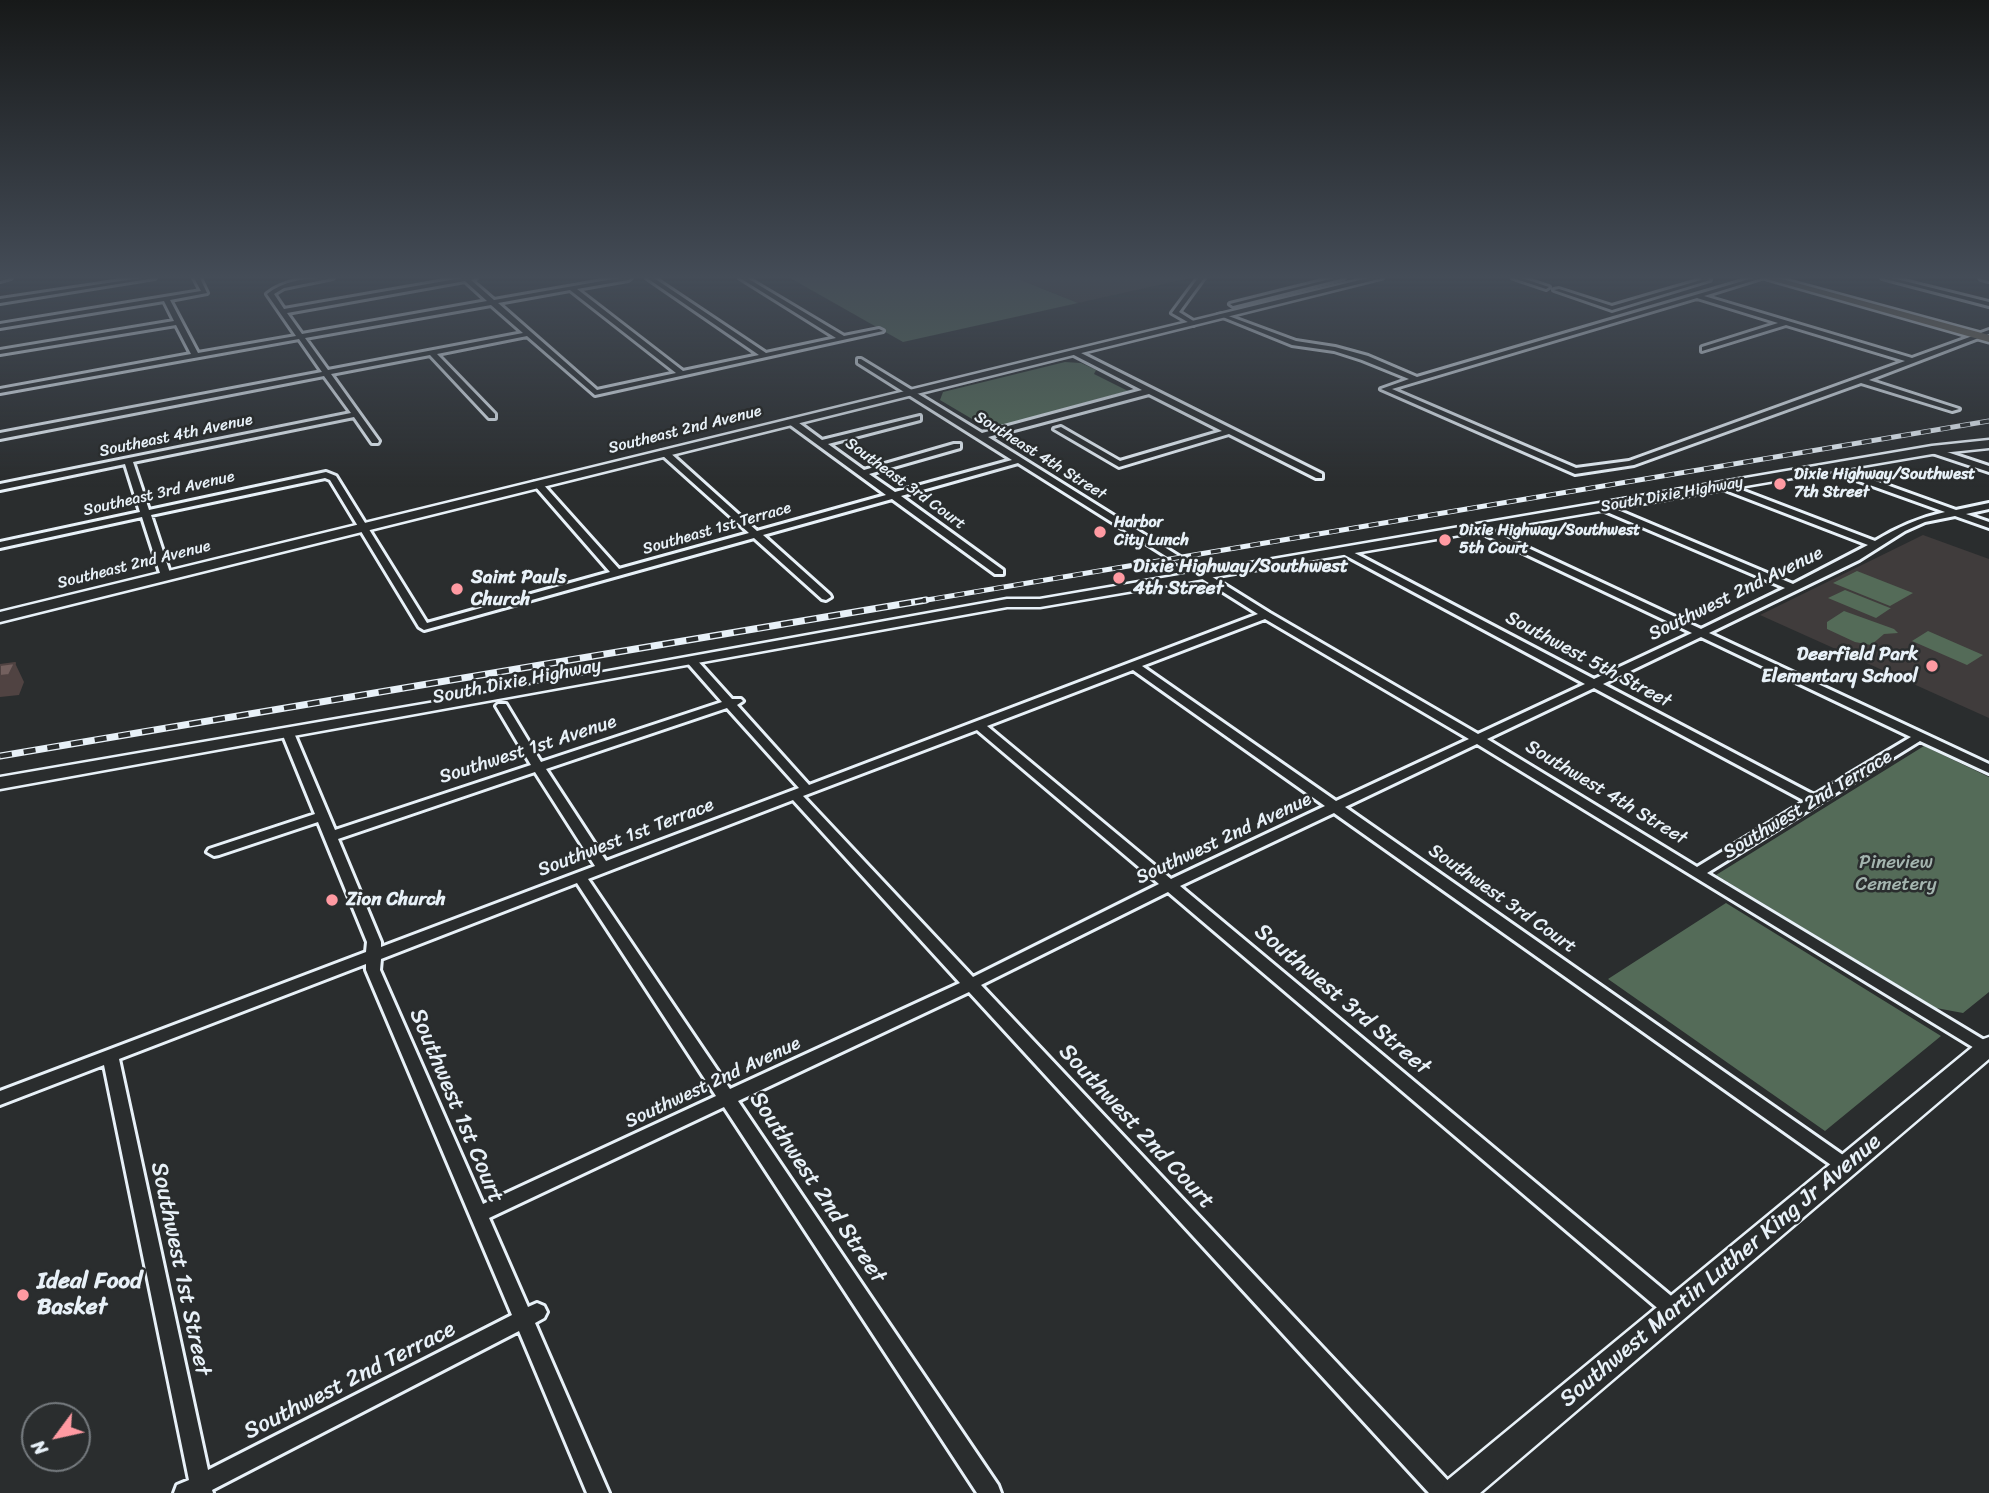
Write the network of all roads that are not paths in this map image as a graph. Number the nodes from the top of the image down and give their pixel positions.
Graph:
1 (26, 348) edge
2 (192, 348) edge
3 (242, 348) edge
4 (310, 348) edge
5 (454, 348) edge
6 (543, 348) edge
7 (648, 348) edge
8 (753, 348) edge
9 (803, 348) edge
10 (1095, 348) edge
11 (1326, 348) edge
12 (1521, 348) edge
13 (1709, 348) edge
14 (1868, 348) edge
15 (1950, 348) edge
16 (1705, 349) dead end
17 (0, 352) edge
18 (431, 352) junction
19 (1074, 353) junction
20 (196, 356) junction
21 (765, 356) junction
22 (861, 361) dead end
23 (1913, 361) junction
24 (327, 372) junction
25 (682, 374) junction
26 (1415, 379) junction
27 (1862, 380) junction
28 (0, 391) edge
29 (1149, 391) junction
30 (912, 393) junction
31 (1955, 409) dead end
32 (357, 414) junction
33 (492, 416) dead end
34 (917, 418) dead end
35 (792, 422) junction
36 (1058, 429) dead end
37 (1230, 431) junction
38 (0, 436) edge
39 (981, 436) junction
40 (1989, 436) edge
41 (375, 441) dead end
42 (821, 443) junction
43 (1989, 444) edge
44 (957, 446) dead end
45 (1931, 450) junction
46 (665, 453) junction
47 (128, 460) junction
48 (1020, 460) junction
49 (1630, 463) joint
50 (1831, 468) junction
51 (1989, 469) edge
52 (862, 473) junction
53 (1319, 476) dead end
54 (538, 484) junction
55 (1723, 486) junction
56 (0, 487) edge
57 (893, 496) junction
58 (1989, 506) edge
59 (1603, 507) junction
60 (146, 513) junction
61 (1955, 513) junction
62 (1989, 525) edge
63 (363, 527) junction
64 (1478, 528) junction
65 (757, 534) junction
66 (0, 545) edge
67 (1876, 545) junction
68 (1344, 551) junction
69 (999, 572) dead end
70 (618, 573) junction
71 (1205, 575) junction
72 (166, 576) junction
73 (1793, 588) junction
74 (827, 597) dead end
75 (1266, 615) junction
76 (0, 617) edge
77 (1700, 634) junction
78 (694, 664) junction
79 (1133, 665) junction
80 (1595, 684) junction
81 (732, 702) junction
82 (502, 706) junction
83 (978, 724) junction
84 (1919, 737) junction
85 (290, 739) junction
86 (1478, 739) junction
87 (538, 767) junction
88 (1989, 769) edge
89 (0, 783) edge
90 (800, 791) junction
91 (0, 795) edge
92 (1815, 800) junction
93 (1337, 807) junction
94 (323, 816) junction
95 (332, 836) junction
96 (214, 852) dead end
97 (603, 867) junction
98 (1697, 873) junction
99 (579, 876) junction
100 (1170, 885) junction
101 (374, 955) junction
102 (971, 984) junction
103 (1988, 1049) edge
104 (110, 1055) junction
105 (726, 1097) junction
106 (0, 1098) edge
107 (1847, 1167) junction
108 (478, 1215) junction
109 (1675, 1311) junction
110 (530, 1315) junction
111 (196, 1490) edge
112 (598, 1493) edge
113 (990, 1493) edge
114 (1444, 1493) edge
115 (1457, 1493) edge

1 - 17 street
2 - 20 street
3 - 20 street
4 - 24 street
5 - 18 street
6 - 25 street
7 - 25 street
8 - 21 street
9 - 21 street
10 - 19 main road, Southeast 2nd Avenue
11 - 26 street
12 - 26 street
13 - 16 street
14 - 23 street
15 - 23 street
18 - 24 street
18 - 33 street
19 - 29 street
19 - 30 main road, Southeast 2nd Avenue
20 - 28 street
21 - 25 street
22 - 30 street, Southeast 4th Street
23 - 27 street
24 - 32 street
24 - 38 street
26 - 49 street
27 - 31 street
27 - 49 street
29 - 37 street
29 - 39 street
30 - 35 main road, Southeast 2nd Avenue
30 - 39 street, Southeast 4th Street
32 - 41 street
32 - 47 street, Southeast 4th Avenue
34 - 42 street
35 - 42 street, Southeast 3rd Court
35 - 46 main road, Southeast 2nd Avenue
36 - 37 street
37 - 53 street
39 - 48 street, Southeast 4th Street
40 - 45 main road, South Dixie Highway
42 - 52 street, Southeast 3rd Court
43 - 45 main road, South Dixie Highway
44 - 52 street
45 - 50 main road, South Dixie Highway
45 - 51 street
46 - 54 main road, Southeast 2nd Avenue
46 - 65 street
47 - 56 street, Southeast 4th Avenue
47 - 60 street
48 - 57 street, Southeast 1st Terrace
48 - 71 street, Southeast 4th Street
50 - 55 main road, South Dixie Highway
50 - 61 street
52 - 57 street, Southeast 3rd Court
54 - 63 main road, Southeast 2nd Avenue
54 - 70 street
55 - 59 main road, South Dixie Highway
55 - 67 street
57 - 65 street, Southeast 1st Terrace
57 - 69 street, Southeast 3rd Court
58 - 61 street, Southwest 2nd Avenue
59 - 64 main road, South Dixie Highway
59 - 73 street
60 - 63 street, Southeast 3rd Avenue
60 - 66 street, Southeast 3rd Avenue
60 - 72 street
61 - 62 street
61 - 67 street, Southwest 2nd Avenue
63 - 70 street, Southeast 1st Terrace
63 - 72 main road, Southeast 2nd Avenue
64 - 68 main road, South Dixie Highway
64 - 77 street
65 - 70 street, Southeast 1st Terrace
65 - 74 street
67 - 73 street, Southwest 2nd Avenue
68 - 71 main road, South Dixie Highway
68 - 80 street, Southwest 5th Street
71 - 75 street, Southwest 4th Street
71 - 78 main road, South Dixie Highway
72 - 76 main road, Southeast 2nd Avenue
73 - 77 street, Southwest 2nd Avenue
75 - 79 street, Southwest 1st Terrace
75 - 86 street, Southwest 4th Street
77 - 80 street, Southwest 2nd Avenue
77 - 84 street
78 - 81 street, Southwest 2nd Court
78 - 82 main road, South Dixie Highway
78 - 85 main road, South Dixie Highway
79 - 83 street, Southwest 1st Terrace
79 - 93 street, Southwest 3rd Court
80 - 86 street, Southwest 2nd Avenue
80 - 92 street, Southwest 5th Street
81 - 87 street, Southwest 1st Avenue
81 - 90 street, Southwest 2nd Court
82 - 85 main road, South Dixie Highway
82 - 87 street
83 - 90 street, Southwest 1st Terrace
83 - 100 street, Southwest 3rd Street
84 - 88 street
84 - 92 street, Southwest 2nd Terrace
85 - 89 main road, South Dixie Highway
85 - 91 main road, South Dixie Highway
85 - 94 street, Southwest 1st Court
86 - 93 street, Southwest 2nd Avenue
86 - 98 street, Southwest 4th Street
87 - 95 street, Southwest 1st Avenue
87 - 97 street
90 - 97 street, Southwest 1st Terrace
90 - 102 street, Southwest 2nd Court
92 - 98 street, Southwest 2nd Terrace
93 - 100 street, Southwest 2nd Avenue
93 - 107 street, Southwest 3rd Court
94 - 95 street, Southwest 1st Court
94 - 96 street
95 - 101 street, Southwest 1st Court
97 - 99 street, Southwest 1st Terrace
98 - 103 street, Southwest 4th Street
99 - 101 street, Southwest 1st Terrace
99 - 105 street, Southwest 2nd Street
100 - 102 street, Southwest 2nd Avenue
100 - 109 street, Southwest 3rd Street
101 - 104 street, Southwest 1st Terrace
101 - 108 street, Southwest 1st Court
102 - 105 street, Southwest 2nd Avenue
102 - 114 street, Southwest 2nd Court
103 - 107 main road, Southwest Martin Luther King Jr Avenue
104 - 106 street, Southwest 1st Terrace
104 - 111 street, Southwest 1st Street
105 - 108 street, Southwest 2nd Avenue
105 - 113 street, Southwest 2nd Street
107 - 109 main road, Southwest Martin Luther King Jr Avenue
108 - 110 street, Southwest 1st Court
109 - 115 main road, Southwest Martin Luther King Jr Avenue
110 - 111 street, Southwest 2nd Terrace
110 - 112 street, Southwest 1st Court

